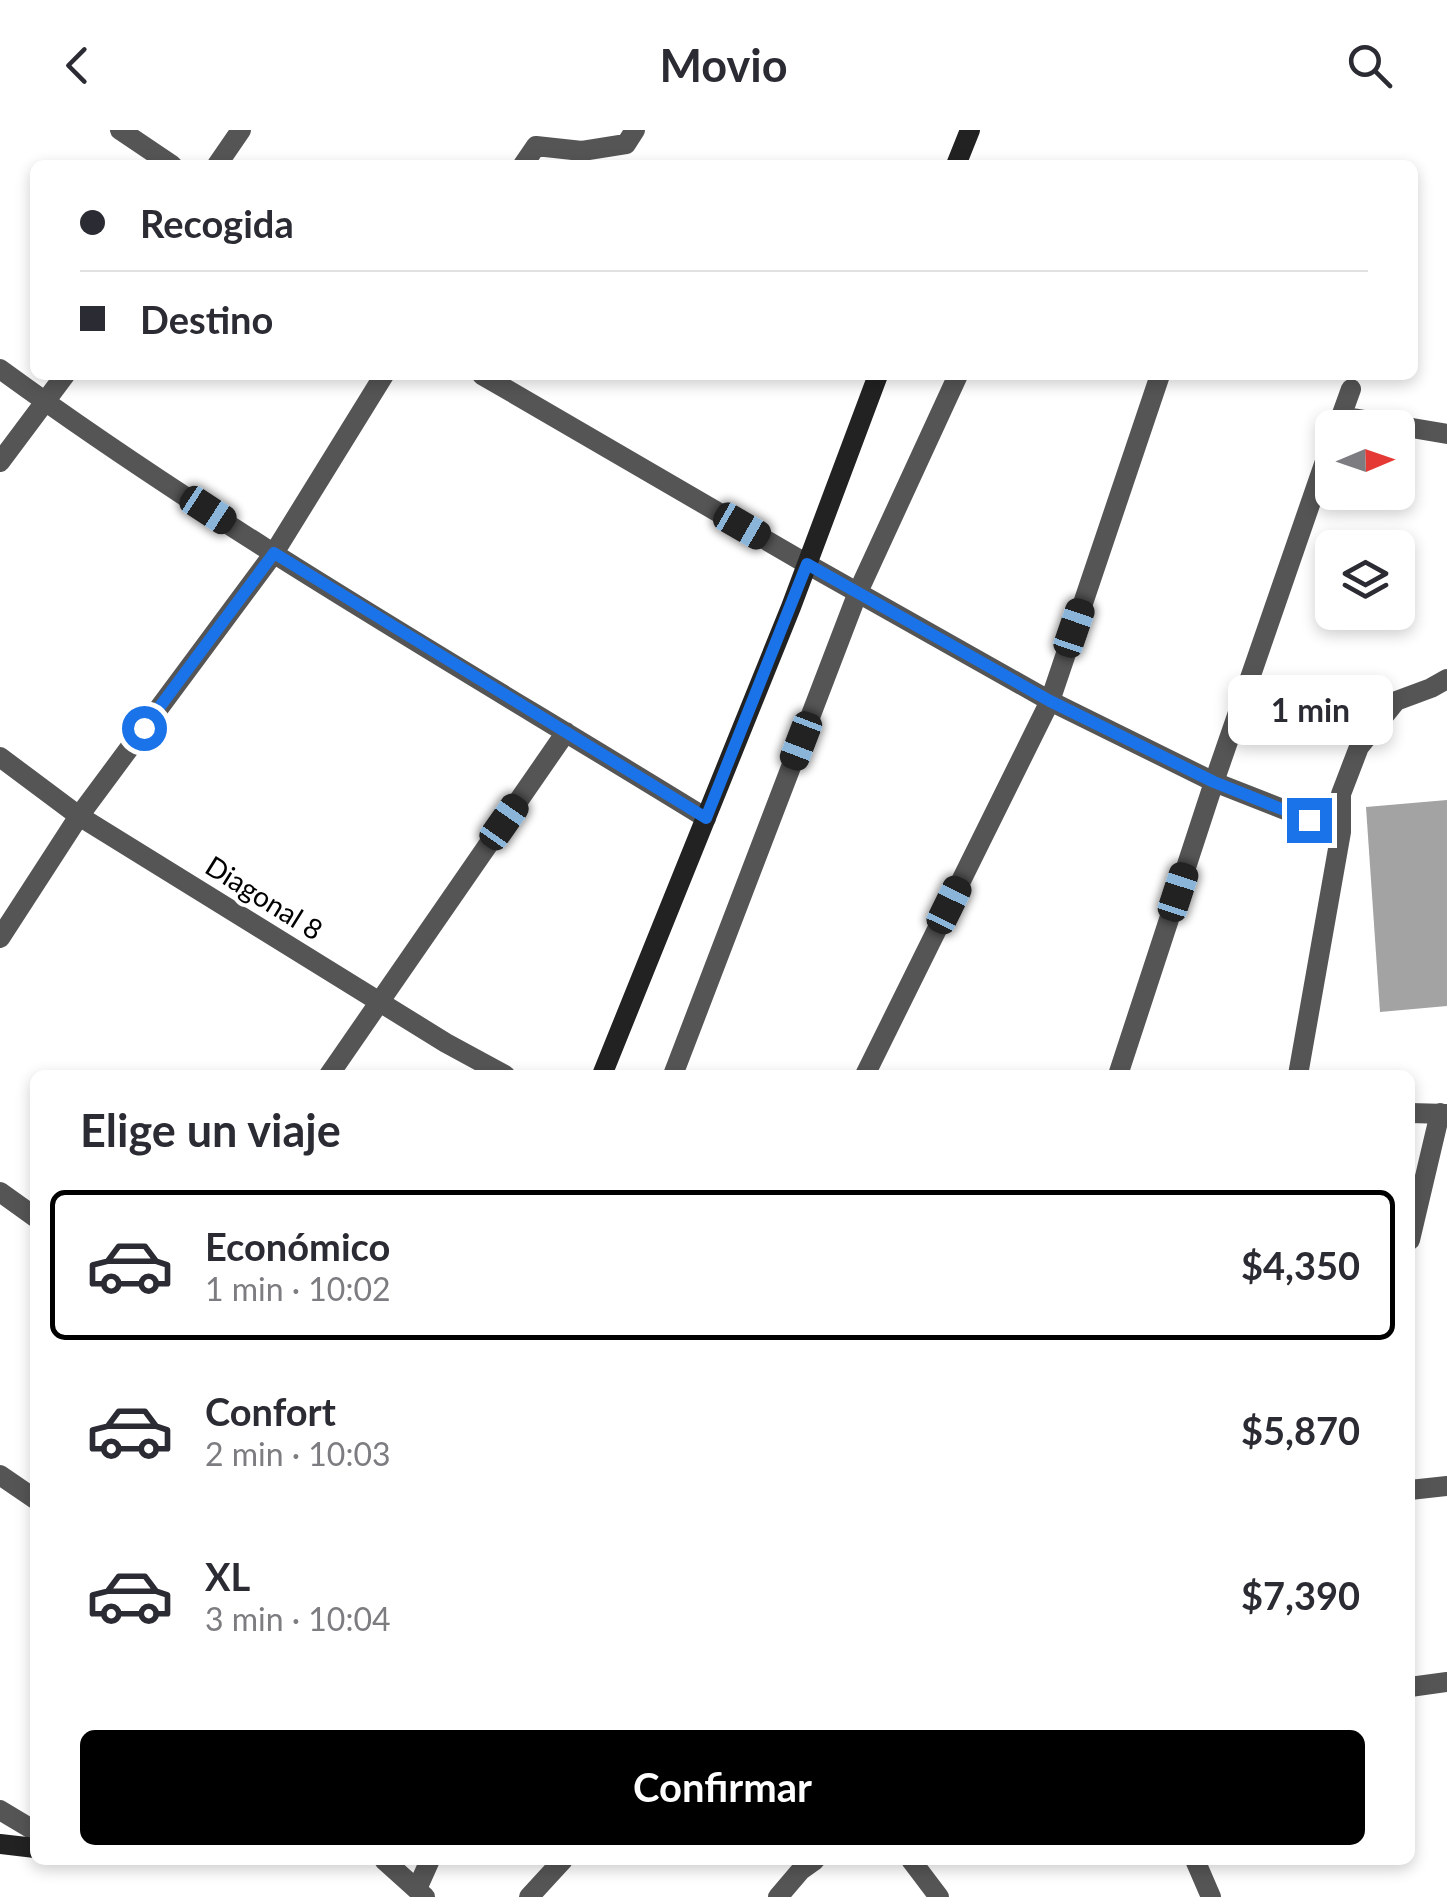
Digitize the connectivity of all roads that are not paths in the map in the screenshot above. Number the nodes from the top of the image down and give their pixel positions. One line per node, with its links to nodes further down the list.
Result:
1 (120, 130): 5 (street)
2 (241, 130): 6 (street)
3 (635, 130): 7 (street)
4 (970, 130): 8 (main road)
5 (165, 160)
6 (221, 160)
7 (526, 160)
8 (958, 160)
9 (0, 368): 17 (street)
10 (61, 380): 17 (street)
11 (381, 380): 23 (street)
12 (491, 380): 24 (street)
13 (876, 380): 24 (main road)
14 (956, 380): 25 (street)
15 (1158, 380): 27 (street)
16 (1351, 389): 18 (street)
17 (45, 402): 21 (street); 23 (street)
18 (1343, 410)
19 (1415, 430): 20 (street)
20 (1447, 434)
21 (0, 462)
22 (1315, 490): 30 (street)
23 (274, 553): 28 (street); 31 (street)
24 (807, 564): 25 (street); 32 (main road)
25 (858, 592): 27 (street); 39 (street)
26 (1447, 679): 33 (street)
27 (1050, 701): 30 (street); 40 (street)
28 (566, 732): 32 (street); 35 (street)
29 (0, 758): 31 (street, Diagonal 8)
30 (1214, 782): 33 (street); 41 (street)
31 (78, 816): 34 (street); 35 (street, Diagonal 8)
32 (706, 818): 38 (main road)
33 (1341, 832): 42 (street)
34 (0, 938)
35 (379, 1002): 36 (street); 37 (street, Diagonal 8)
36 (332, 1070)
37 (495, 1070)
38 (604, 1070)
39 (675, 1070)
40 (867, 1070)
41 (1120, 1070)
42 (1299, 1070)
43 (1415, 1113): 44 (street)
44 (1443, 1114): 47 (street)
45 (0, 1192): 46 (street)
46 (30, 1213)
47 (1415, 1221)
48 (0, 1475): 51 (street)
49 (1447, 1486): 50 (street)
50 (1415, 1489)
51 (30, 1496)
52 (1447, 1682): 53 (street)
53 (1415, 1685)
54 (0, 1810): 55 (street)
55 (28, 1826)
56 (0, 1844): 57 (main road)
57 (30, 1847)
58 (390, 1865): 64 (street)
59 (429, 1865): 64 (street)
60 (558, 1865): 65 (street)
61 (808, 1865): 66 (street)
62 (914, 1865): 67 (street)
63 (1197, 1865): 68 (street)
64 (421, 1893)
65 (529, 1897)
66 (778, 1897)
67 (939, 1897)
68 (1212, 1897)

